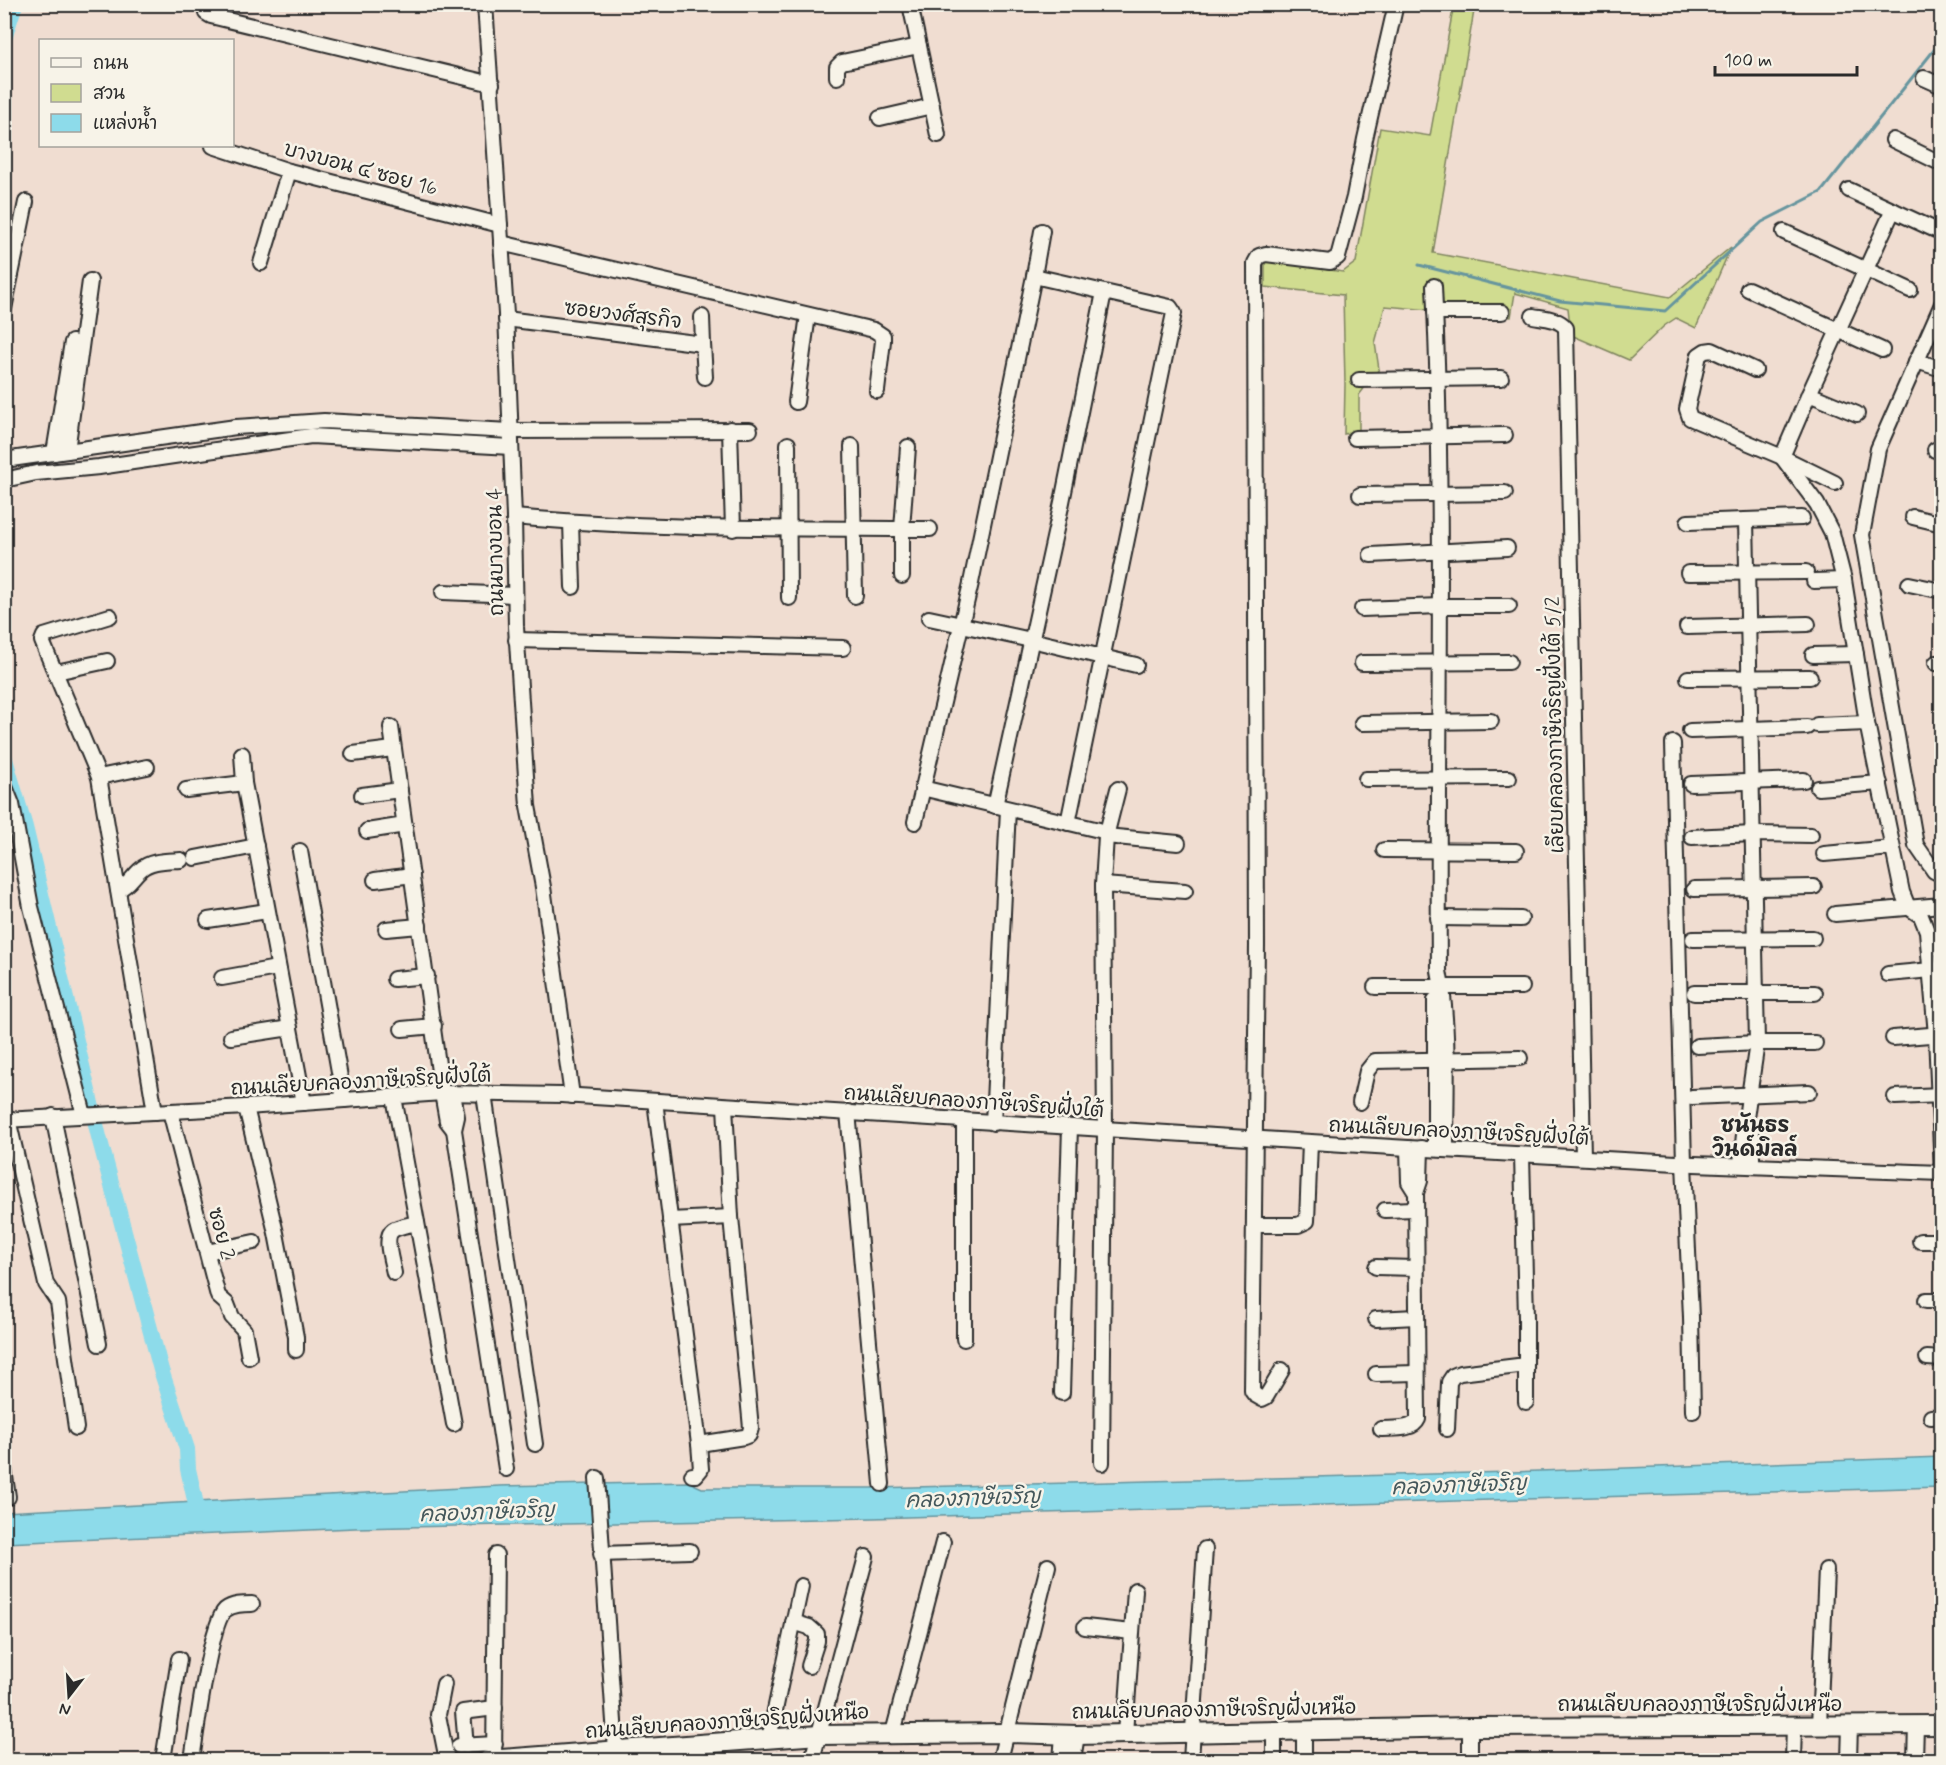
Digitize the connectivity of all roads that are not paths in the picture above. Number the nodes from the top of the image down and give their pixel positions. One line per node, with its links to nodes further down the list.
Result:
1 (206, 4): 8 (street)
2 (485, 4): 8 (street, ถนนบางบอน 4)
3 (910, 4): 5 (street)
4 (1396, 4): 238 (street)
5 (919, 46): 6 (street); 10 (street)
6 (837, 77)
7 (1924, 78): 9 (street)
8 (492, 84): 20 (street, ถนนบางบอน 4)
9 (1941, 86)
10 (932, 106): 11 (street); 12 (street)
11 (880, 118)
12 (938, 135)
13 (1893, 140): 15 (street)
14 (216, 147): 16 (street, บางบอน ๔ ซอย 16)
15 (1941, 164)
16 (289, 171): 20 (street, บางบอน ๔ ซอย 16); 25 (street)
17 (1849, 190): 19 (street)
18 (26, 202): 34 (street)
19 (1893, 210): 23 (street); 26 (street)
20 (500, 225): 24 (street, ถนนบางบอน 4)
21 (1042, 231): 27 (street)
22 (1784, 232): 26 (street)
23 (1941, 233)
24 (501, 243): 37 (street); 40 (street, ถนนบางบอน 4)
25 (261, 263)
26 (1867, 271): 31 (street); 42 (street)
27 (1034, 276): 32 (street); 107 (street)
28 (90, 281): 66 (street)
29 (1434, 286): 35 (street)
30 (1748, 290): 42 (street)
31 (1910, 290)
32 (1104, 292): 110 (street); 114 (street)
33 (1941, 304): 45 (street)
34 (4, 309)
35 (1435, 312): 36 (street); 51 (street)
36 (1502, 312)
37 (808, 315): 52 (street); 54 (street)
38 (1533, 316): 242 (street, เลียบคลองภาษีเจริญฝั่งใต้ 5/2)
39 (702, 317): 43 (street)
40 (506, 319): 43 (street, ซอยวงศ์สุรกิจ); 58 (street, ถนนบางบอน 4)
41 (76, 320): 66 (street)
42 (1839, 330): 44 (street); 53 (street)
43 (703, 345): 48 (street, ซอยวงศ์สุรกิจ)
44 (1882, 350)
45 (1917, 361): 46 (street); 170 (street)
46 (1941, 369)
47 (1755, 370): 67 (street)
48 (705, 377)
49 (1501, 378): 51 (street)
50 (1359, 380): 51 (street)
51 (1438, 380): 60 (street)
52 (877, 391)
53 (1809, 394): 55 (street); 67 (street)
54 (796, 402)
55 (1857, 414)
56 (730, 429): 57 (street); 58 (street); 81 (street)
57 (750, 430)
58 (510, 431): 64 (street, ถนนบางบอน 4); 66 (street)
59 (1505, 435): 60 (street)
60 (1439, 437): 61 (street); 71 (street)
61 (1354, 438)
62 (788, 444): 82 (street)
63 (852, 446): 83 (street)
64 (511, 447): 69 (street); 74 (street, ถนนบางบอน 4)
65 (908, 447): 84 (street)
66 (60, 452): 68 (street)
67 (1782, 457): 70 (street); 92 (street)
68 (4, 460)
69 (4, 480)
70 (1835, 483)
71 (1439, 493): 72 (street); 73 (street); 87 (street)
72 (1505, 493)
73 (1360, 495)
74 (514, 517): 78 (street); 97 (street, ถนนบางบอน 4)
75 (1913, 517): 80 (street)
76 (1802, 518): 77 (street)
77 (1746, 520): 79 (street); 90 (street)
78 (571, 522): 81 (street); 94 (street)
79 (1688, 522)
80 (1941, 524)
81 (733, 529): 82 (street)
82 (789, 529): 83 (street); 99 (street)
83 (854, 529): 84 (street); 98 (street)
84 (902, 529): 85 (street); 91 (street)
85 (930, 529)
86 (1507, 548): 87 (street)
87 (1439, 551): 88 (street); 100 (street)
88 (1371, 555)
89 (1688, 573): 90 (street)
90 (1747, 573): 92 (street); 105 (street)
91 (902, 576)
92 (1844, 580): 112 (street)
93 (1909, 584): 95 (street)
94 (573, 587)
95 (1941, 591)
96 (443, 592): 97 (street)
97 (515, 595): 109 (street, ถนนบางบอน 4)
98 (855, 596)
99 (789, 598)
100 (1440, 606): 101 (street); 102 (street); 118 (street)
101 (1509, 606)
102 (1362, 609)
103 (110, 616): 120 (street)
104 (929, 618): 107 (street)
105 (1748, 624): 106 (street); 108 (street); 121 (street)
106 (1808, 624)
107 (961, 626): 110 (street); 146 (street)
108 (1687, 627)
109 (516, 640): 111 (street); 217 (street, ถนนบางบอน 4)
110 (1031, 640): 114 (street); 152 (street)
111 (843, 648)
112 (1856, 654): 113 (street); 127 (street)
113 (1813, 655)
114 (1103, 658): 119 (street); 154 (street)
115 (106, 661): 120 (street)
116 (1509, 662): 118 (street)
117 (1362, 663): 118 (street)
118 (1441, 664): 125 (street)
119 (1136, 665)
120 (56, 672): 136 (street)
121 (1749, 677): 122 (street); 123 (street); 129 (street)
122 (1810, 677)
123 (1688, 678)
124 (1491, 721): 125 (street)
125 (1439, 722): 126 (street); 139 (street)
126 (1362, 723)
127 (1867, 723): 129 (street); 143 (street)
128 (390, 727): 132 (street)
129 (1750, 730): 130 (street); 141 (street)
130 (1690, 731)
131 (1673, 743): 243 (street)
132 (393, 749): 134 (street); 150 (street)
133 (242, 754): 142 (street)
134 (353, 754)
135 (147, 767): 136 (street)
136 (99, 777): 176 (street)
137 (1509, 778): 139 (street)
138 (1366, 779): 139 (street)
139 (1439, 779): 165 (street)
140 (1804, 780): 141 (street)
141 (1752, 782): 145 (street); 158 (street)
142 (244, 783): 149 (street); 162 (street)
143 (1880, 783): 147 (street); 163 (street)
144 (4, 784): 231 (street)
145 (1691, 784)
146 (922, 788): 152 (street); 153 (street)
147 (1818, 788)
148 (1118, 789): 157 (street)
149 (186, 790)
150 (400, 790): 151 (street); 155 (street)
151 (362, 795)
152 (1001, 807): 154 (street); 235 (street)
153 (915, 822)
154 (1068, 822): 157 (street)
155 (405, 825): 156 (street); 169 (street)
156 (367, 831)
157 (1103, 832): 161 (street); 172 (street)
158 (1753, 834): 159 (street); 160 (street); 175 (street)
159 (1811, 835)
160 (1692, 837)
161 (1178, 843)
162 (256, 846): 176 (street); 180 (street)
163 (1892, 848): 168 (street); 179 (street)
164 (1383, 850): 165 (street)
165 (1438, 850): 167 (street); 182 (street)
166 (300, 851): 222 (street)
167 (1516, 851)
168 (1824, 854)
169 (412, 875): 171 (street); 185 (street)
170 (1941, 875)
171 (375, 880)
172 (1103, 885): 177 (street); 237 (street)
173 (1814, 887): 175 (street)
174 (1694, 889): 175 (street)
175 (1754, 889): 187 (street)
176 (118, 890): 229 (street)
177 (1185, 891)
178 (1941, 905): 179 (street)
179 (1908, 907): 181 (street); 191 (street)
180 (267, 911): 184 (street); 190 (street)
181 (1835, 914)
182 (1438, 918): 183 (street); 198 (street)
183 (1521, 919)
184 (208, 920)
185 (419, 926): 186 (street); 193 (street)
186 (386, 929)
187 (1755, 938): 188 (street); 189 (street); 199 (street)
188 (1813, 938)
189 (1693, 939)
190 (277, 968): 194 (street); 203 (street)
191 (1936, 970): 192 (street); 205 (street)
192 (1888, 974)
193 (427, 975): 195 (street); 202 (street)
194 (222, 978)
195 (394, 979)
196 (1375, 987): 198 (street)
197 (1522, 987): 198 (street)
198 (1439, 988): 212 (street)
199 (1756, 992): 200 (street); 201 (street); 208 (street)
200 (1694, 993)
201 (1815, 993)
202 (434, 1026): 204 (street); 214 (street)
203 (290, 1028): 206 (street); 225 (street)
204 (402, 1029)
205 (1938, 1035): 207 (street); 216 (street)
206 (231, 1037)
207 (1893, 1038)
208 (1757, 1043): 209 (street); 210 (street); 221 (street)
209 (1815, 1043)
210 (1696, 1046)
211 (1520, 1058): 212 (street)
212 (1440, 1060): 224 (street); 240 (street)
213 (1809, 1092): 221 (street)
214 (448, 1093): 215 (street, ถนนเลียบคลองภาษีเจริญฝั่งใต้); 220 (street, ถนนเลียบคลองภาษีเจริญฝั่งใต้); 282 (street)
215 (484, 1094): 217 (street, ถนนเลียบคลองภาษีเจริญฝั่งใต้); 278 (street)
216 (1939, 1095): 219 (street); 245 (street)
217 (572, 1096): 223 (street, ถนนเลียบคลองภาษีเจริญฝั่งใต้)
218 (1692, 1097): 221 (street)
219 (1895, 1097)
220 (394, 1098): 222 (street, ถนนเลียบคลองภาษีเจริญฝั่งใต้); 250 (street)
221 (1749, 1099): 244 (street)
222 (344, 1101): 225 (street, ถนนเลียบคลองภาษีเจริญฝั่งใต้)
223 (655, 1101): 226 (street, ถนนเลียบคลองภาษีเจริญฝั่งใต้); 249 (street)
224 (1360, 1102)
225 (304, 1103): 227 (street, ถนนเลียบคลองภาษีเจริญฝั่งใต้)
226 (725, 1106): 230 (street, ถนนเลียบคลองภาษีเจริญฝั่งใต้); 248 (street)
227 (246, 1107): 228 (street, ถนนเลียบคลองภาษีเจริญฝั่งใต้); 265 (street)
228 (170, 1111): 229 (street, ถนนเลียบคลองภาษีเจริญฝั่งใต้); 255 (street, ซอย 2)
229 (155, 1112): 231 (street, ถนนเลียบคลองภาษีเจริญฝั่งใต้)
230 (848, 1112): 234 (street, ถนนเลียบคลองภาษีเจริญฝั่งใต้); 285 (street)
231 (90, 1115): 232 (street, ถนนเลียบคลองภาษีเจริญฝั่งใต้)
232 (53, 1116): 233 (street, ถนนเลียบคลองภาษีเจริญฝั่งใต้); 264 (street)
233 (6, 1120): 275 (street)
234 (964, 1120): 235 (street, ถนนเลียบคลองภาษีเจริญฝั่งใต้); 263 (street)
235 (993, 1123): 236 (street, ถนนเลียบคลองภาษีเจริญฝั่งใต้)
236 (1070, 1127): 237 (street, ถนนเลียบคลองภาษีเจริญฝั่งใต้); 271 (street)
237 (1105, 1129): 238 (street, ถนนเลียบคลองภาษีเจริญฝั่งใต้); 280 (street)
238 (1256, 1140): 239 (street, ถนนเลียบคลองภาษีเจริญฝั่งใต้); 251 (street)
239 (1310, 1142): 240 (street, ถนนเลียบคลองภาษีเจริญฝั่งใต้); 251 (street)
240 (1427, 1149): 241 (street, ถนนเลียบคลองภาษีเจริญฝั่งใต้); 246 (street)
241 (1522, 1155): 242 (street, ถนนเลียบคลองภาษีเจริญฝั่งใต้); 267 (street)
242 (1583, 1157): 243 (street, ถนนเลียบคลองภาษีเจริญฝั่งใต้)
243 (1684, 1163): 244 (street, ถนนเลียบคลองภาษีเจริญฝั่งใต้); 273 (street)
244 (1746, 1165): 245 (street, ถนนเลียบคลองภาษีเจริญฝั่งใต้)
245 (1941, 1172)
246 (1415, 1209): 247 (street); 257 (street)
247 (1385, 1210)
248 (731, 1217): 249 (street); 279 (street)
249 (670, 1220): 279 (street)
250 (417, 1223): 258 (street); 274 (street)
251 (1256, 1224): 268 (street)
252 (1920, 1241): 253 (street)
253 (1941, 1241)
254 (254, 1242): 255 (street)
255 (207, 1252): 266 (street, ซอย 2)
256 (1376, 1267): 257 (street)
257 (1416, 1268): 261 (street)
258 (394, 1273)
259 (1926, 1300): 260 (street)
260 (1941, 1300)
261 (1416, 1317): 262 (street); 269 (street)
262 (1376, 1319)
263 (964, 1339)
264 (99, 1344)
265 (296, 1350)
266 (249, 1357)
267 (1526, 1365): 272 (street); 277 (street)
268 (1282, 1370)
269 (1418, 1373): 270 (street); 276 (street)
270 (1376, 1374)
271 (1062, 1393)
272 (1526, 1402)
273 (1693, 1411)
274 (454, 1424)
275 (76, 1428)
276 (1380, 1429)
277 (1447, 1429)
278 (535, 1444)
279 (699, 1444): 283 (street)
280 (1102, 1463)
281 (4, 1469): 286 (street)
282 (506, 1470)
283 (692, 1475)
284 (597, 1481): 290 (street)
285 (882, 1484)
286 (8, 1497)
287 (943, 1542): 316 (street)
288 (1205, 1548): 315 (street)
289 (690, 1551): 290 (street)
290 (601, 1554): 323 (street)
291 (496, 1555): 304 (street)
292 (866, 1557): 319 (street)
293 (1048, 1566): 317 (street)
294 (1826, 1570): 308 (street)
295 (801, 1586): 298 (street)
296 (1135, 1590): 300 (street)
297 (252, 1604): 327 (street)
298 (793, 1622): 302 (street); 321 (street)
299 (1085, 1627): 300 (street)
300 (1132, 1632): 318 (street)
301 (179, 1659): 326 (street)
302 (809, 1666)
303 (444, 1684): 306 (street)
304 (495, 1708): 305 (street); 325 (street)
305 (463, 1712): 306 (street); 322 (street)
306 (438, 1715): 324 (street)
307 (1794, 1725): 308 (main road, ถนนเลียบคลองภาษีเจริญฝั่งเหนือ); 312 (main road, ถนนเลียบคลองภาษีเจริญฝั่งเหนือ); 336 (street)
308 (1819, 1725): 309 (main road, ถนนเลียบคลองภาษีเจริญฝั่งเหนือ)
309 (1850, 1725): 310 (main road, ถนนเลียบคลองภาษีเจริญฝั่งเหนือ); 337 (street)
310 (1916, 1725): 311 (main road, ถนนเลียบคลองภาษีเจริญฝั่งเหนือ); 338 (street)
311 (1941, 1725)
312 (1470, 1728): 314 (main road, ถนนเลียบคลองภาษีเจริญฝั่งเหนือ); 335 (street)
313 (1274, 1731): 314 (main road, ถนนเลียบคลองภาษีเจริญฝั่งเหนือ); 315 (main road, ถนนเลียบคลองภาษีเจริญฝั่งเหนือ); 333 (street)
314 (1304, 1731): 334 (street)
315 (1193, 1732): 318 (main road, ถนนเลียบคลองภาษีเจริญฝั่งเหนือ); 332 (street)
316 (893, 1733): 317 (main road, ถนนเลียบคลองภาษีเจริญฝั่งเหนือ); 319 (main road, ถนนเลียบคลองภาษีเจริญฝั่งเหนือ)
317 (1005, 1733): 320 (main road, ถนนเลียบคลองภาษีเจริญฝั่งเหนือ); 329 (street)
318 (1125, 1734): 320 (main road, ถนนเลียบคลองภาษีเจริญฝั่งเหนือ)
319 (819, 1735): 321 (main road, ถนนเลียบคลองภาษีเจริญฝั่งเหนือ); 328 (street)
320 (1070, 1735): 330 (street); 331 (street)
321 (770, 1739): 323 (main road, ถนนเลียบคลองภาษีเจริญฝั่งเหนือ)
322 (466, 1746): 324 (street); 325 (street)
323 (616, 1750): 325 (main road, ถนนเลียบคลองภาษีเจริญฝั่งเหนือ)
324 (446, 1754)
325 (492, 1755)
326 (163, 1761)
327 (192, 1761)
328 (812, 1761)
329 (1000, 1761)
330 (1061, 1761)
331 (1073, 1761)
332 (1191, 1761)
333 (1274, 1761)
334 (1305, 1761)
335 (1470, 1761)
336 (1793, 1761)
337 (1849, 1761)
338 (1915, 1761)

